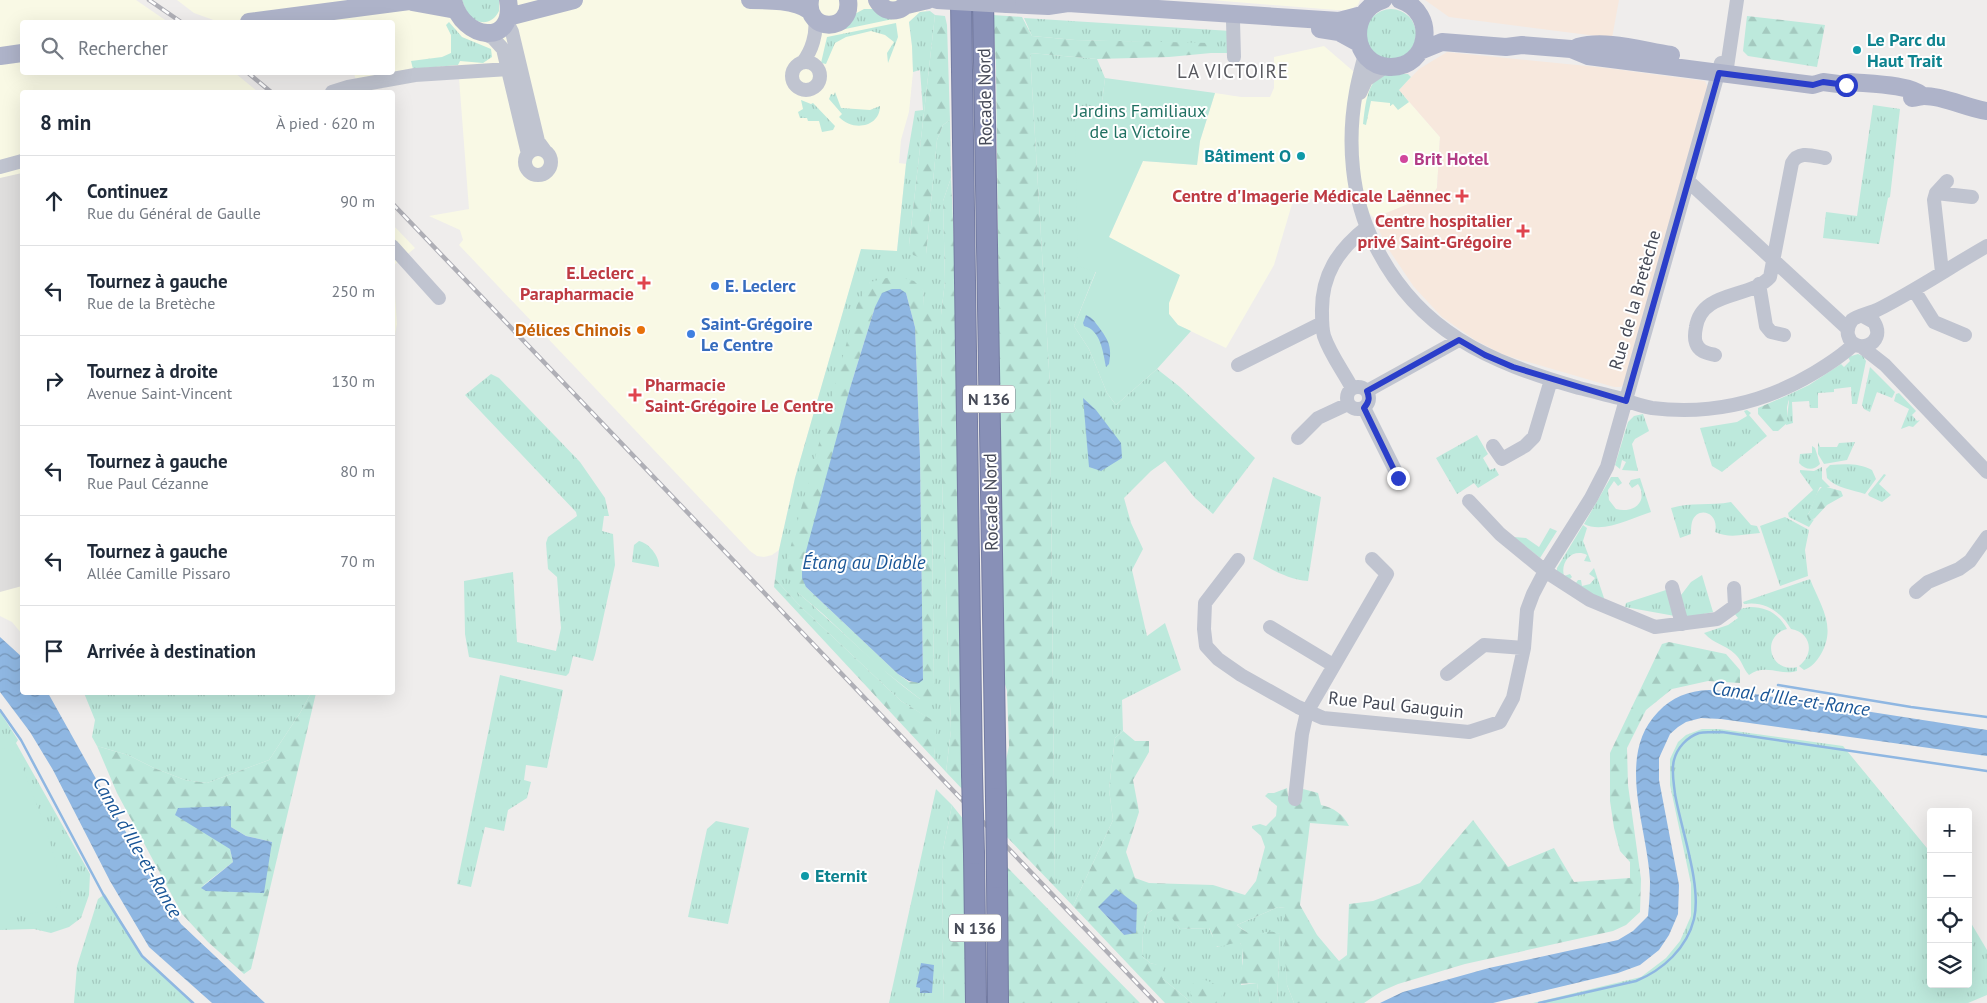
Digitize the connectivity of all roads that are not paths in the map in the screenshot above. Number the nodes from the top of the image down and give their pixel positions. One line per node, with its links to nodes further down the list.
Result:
1 (574, 0): 16 (main road)
2 (750, 0): 17 (main road)
3 (928, 0): 10 (main road)
4 (937, 0): 15 (main road, bridge)
5 (961, 0): 90 (highway, Rocade Nord / N 136, bridge)
6 (984, 0): 91 (highway, Rocade Nord / N 136, bridge)
7 (1400, 0): 19 (main road)
8 (1737, 0): 30 (street, Rue de la Bretèche)
9 (414, 1): 12 (main road); 18 (main road)
10 (908, 2): 11 (main road)
11 (878, 3): 14 (main road)
12 (454, 5): 21 (main road)
13 (1371, 5): 15 (main road); 23 (main road)
14 (848, 6): 17 (main road)
15 (1048, 6): 20 (main road)
16 (508, 13): 21 (main road); 37 (street)
17 (816, 14): 28 (street)
18 (265, 20)
19 (1424, 24): 22 (main road); 24 (main road)
20 (1234, 25): 23 (main road); 27 (street)
21 (482, 33): 31 (street)
22 (1522, 45): 24 (main road); 30 (main road)
23 (1361, 48): 29 (main road); 36 (street)
24 (1420, 51): 29 (main road)
25 (20, 53): 26 (main road)
26 (0, 56)
27 (1234, 57)
28 (809, 63)
29 (1385, 67): 36 (street)
30 (1724, 68): 33 (main road); 42 (street, Rue de la Bretèche)
31 (509, 69): 32 (street); 38 (street)
32 (338, 90)
33 (1963, 105): 34 (main road); 35 (main road)
34 (1987, 107)
35 (1987, 111)
36 (1353, 112): 46 (street)
37 (546, 152): 38 (street); 38 (street)
38 (528, 154)
39 (1825, 158): 49 (street)
40 (20, 162): 41 (street)
41 (0, 167)
42 (1688, 181): 49 (street); 68 (street, Rue de la Bretèche)
43 (1947, 182): 44 (street)
44 (1936, 193): 45 (street); 50 (street)
45 (1972, 198)
46 (1367, 227): 56 (street); 60 (street)
47 (1987, 246): 50 (street)
48 (395, 249): 53 (street)
49 (1775, 260): 51 (street); 55 (street)
50 (1942, 272): 52 (street)
51 (1759, 284): 58 (street); 62 (street)
52 (1914, 290): 54 (street); 59 (street)
53 (439, 298)
54 (1894, 301): 55 (street); 57 (street)
55 (1856, 321): 57 (street); 61 (street)
56 (1322, 323): 63 (street); 66 (street)
57 (1876, 333): 61 (street); 64 (street)
58 (1784, 335)
59 (1965, 335)
60 (1459, 340): 65 (street); 67 (street)
61 (1858, 345): 64 (street); 68 (street)
62 (1714, 355)
63 (1238, 365)
64 (1885, 365): 73 (street)
65 (1551, 380): 68 (street); 72 (street)
66 (1352, 388): 67 (street); 69 (street)
67 (1367, 391): 70 (street)
68 (1626, 401): 79 (street, Rue de la Bretèche)
69 (1348, 404): 70 (street); 71 (street)
70 (1364, 408): 74 (street)
71 (1298, 438)
72 (1493, 446)
73 (1987, 472)
74 (1398, 478)
75 (1469, 501): 79 (street)
76 (1987, 537): 82 (street)
77 (1372, 559): 86 (street)
78 (1238, 560): 88 (street, Rue Paul Gauguin)
79 (1545, 571): 83 (street); 85 (street, Rue de la Bretèche)
80 (1672, 588): 83 (street)
81 (1734, 588): 83 (street)
82 (1916, 592)
83 (1682, 624)
84 (1270, 627): 86 (street)
85 (1524, 648): 87 (street); 88 (street, Rue Paul Gauguin)
86 (1333, 665): 88 (street)
87 (1447, 674)
88 (1307, 712): 89 (street)
89 (1295, 800)
90 (976, 1003)
91 (998, 1003)

